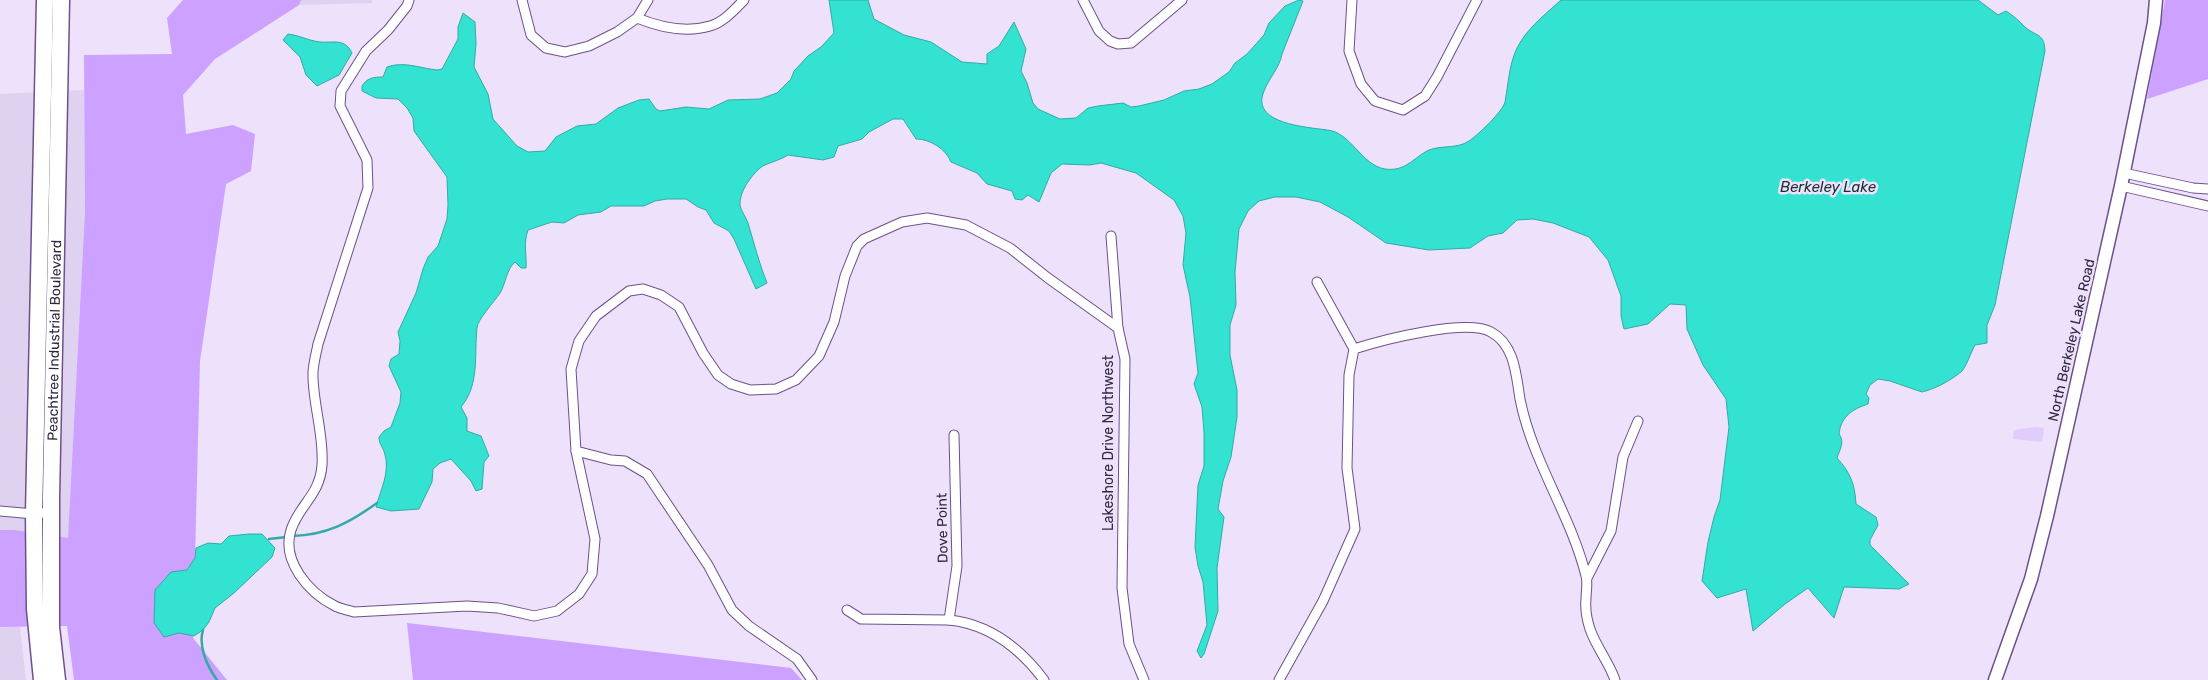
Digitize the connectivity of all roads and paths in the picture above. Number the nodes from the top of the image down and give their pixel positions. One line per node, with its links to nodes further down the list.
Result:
1 (45, 0): 27 (highway, Peachtree Industrial Boulevard)
2 (60, 0): 26 (highway, Peachtree Industrial Boulevard)
3 (410, 0): 24 (street)
4 (522, 0): 12 (street)
5 (648, 0): 12 (street)
6 (744, 0): 12 (street)
7 (1083, 0): 8 (street)
8 (1182, 0)
9 (1352, 0): 10 (street)
10 (1477, 0)
11 (2156, 0): 13 (street, North Berkeley Lake Road)
12 (637, 18)
13 (2123, 179): 14 (street); 16 (street); 38 (street, North Berkeley Lake Road)
14 (2194, 188): 15 (street); 16 (street)
15 (2208, 189)
16 (2192, 202): 17 (street)
17 (2208, 206)
18 (1111, 236): 20 (street, Lakeshore Drive Northwest)
19 (1317, 282): 21 (street)
20 (1118, 328): 24 (street); 35 (street, Lakeshore Drive Northwest)
21 (1354, 349): 28 (street); 36 (street)
22 (1638, 421): 28 (street)
23 (954, 435): 30 (street, Dove Point)
24 (576, 451): 33 (street)
25 (0, 511): 27 (street)
26 (51, 512): 27 (street); 32 (highway, Peachtree Industrial Boulevard)
27 (34, 514): 31 (highway, Peachtree Industrial Boulevard)
28 (1587, 578): 37 (street)
29 (847, 610): 30 (street)
30 (949, 620): 34 (street)
31 (42, 680)
32 (58, 680)
33 (812, 680)
34 (1044, 680)
35 (1144, 680)
36 (1279, 680)
37 (1615, 680)
38 (1994, 680)

